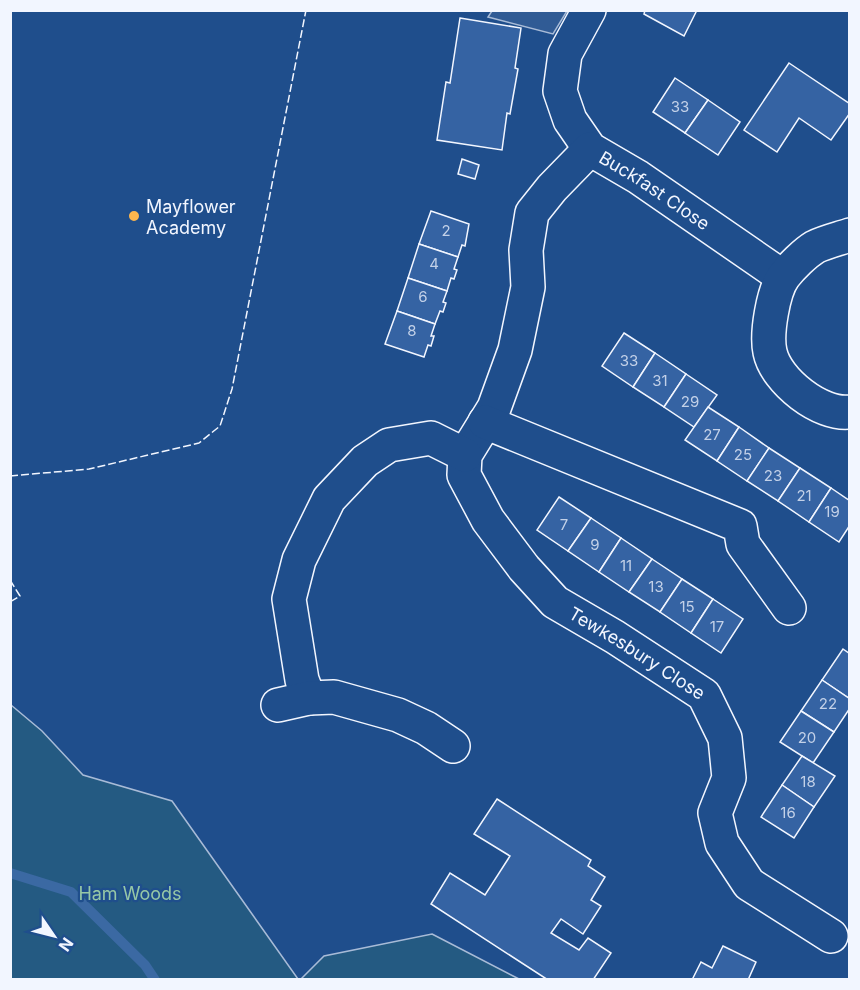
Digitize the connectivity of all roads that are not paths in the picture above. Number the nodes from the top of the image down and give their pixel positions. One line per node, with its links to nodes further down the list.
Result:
1 (588, 10): 2 (street, Buckfast Close)
2 (590, 149): 4 (street, Buckfast Close); 6 (street)
3 (849, 235): 4 (street)
4 (783, 277): 5 (street)
5 (849, 412)
6 (485, 422): 7 (street); 8 (street)
7 (465, 454): 9 (street); 12 (street, Tewkesbury Close)
8 (789, 608)
9 (309, 698): 10 (street); 11 (street)
10 (278, 705)
11 (453, 746)
12 (831, 936)

